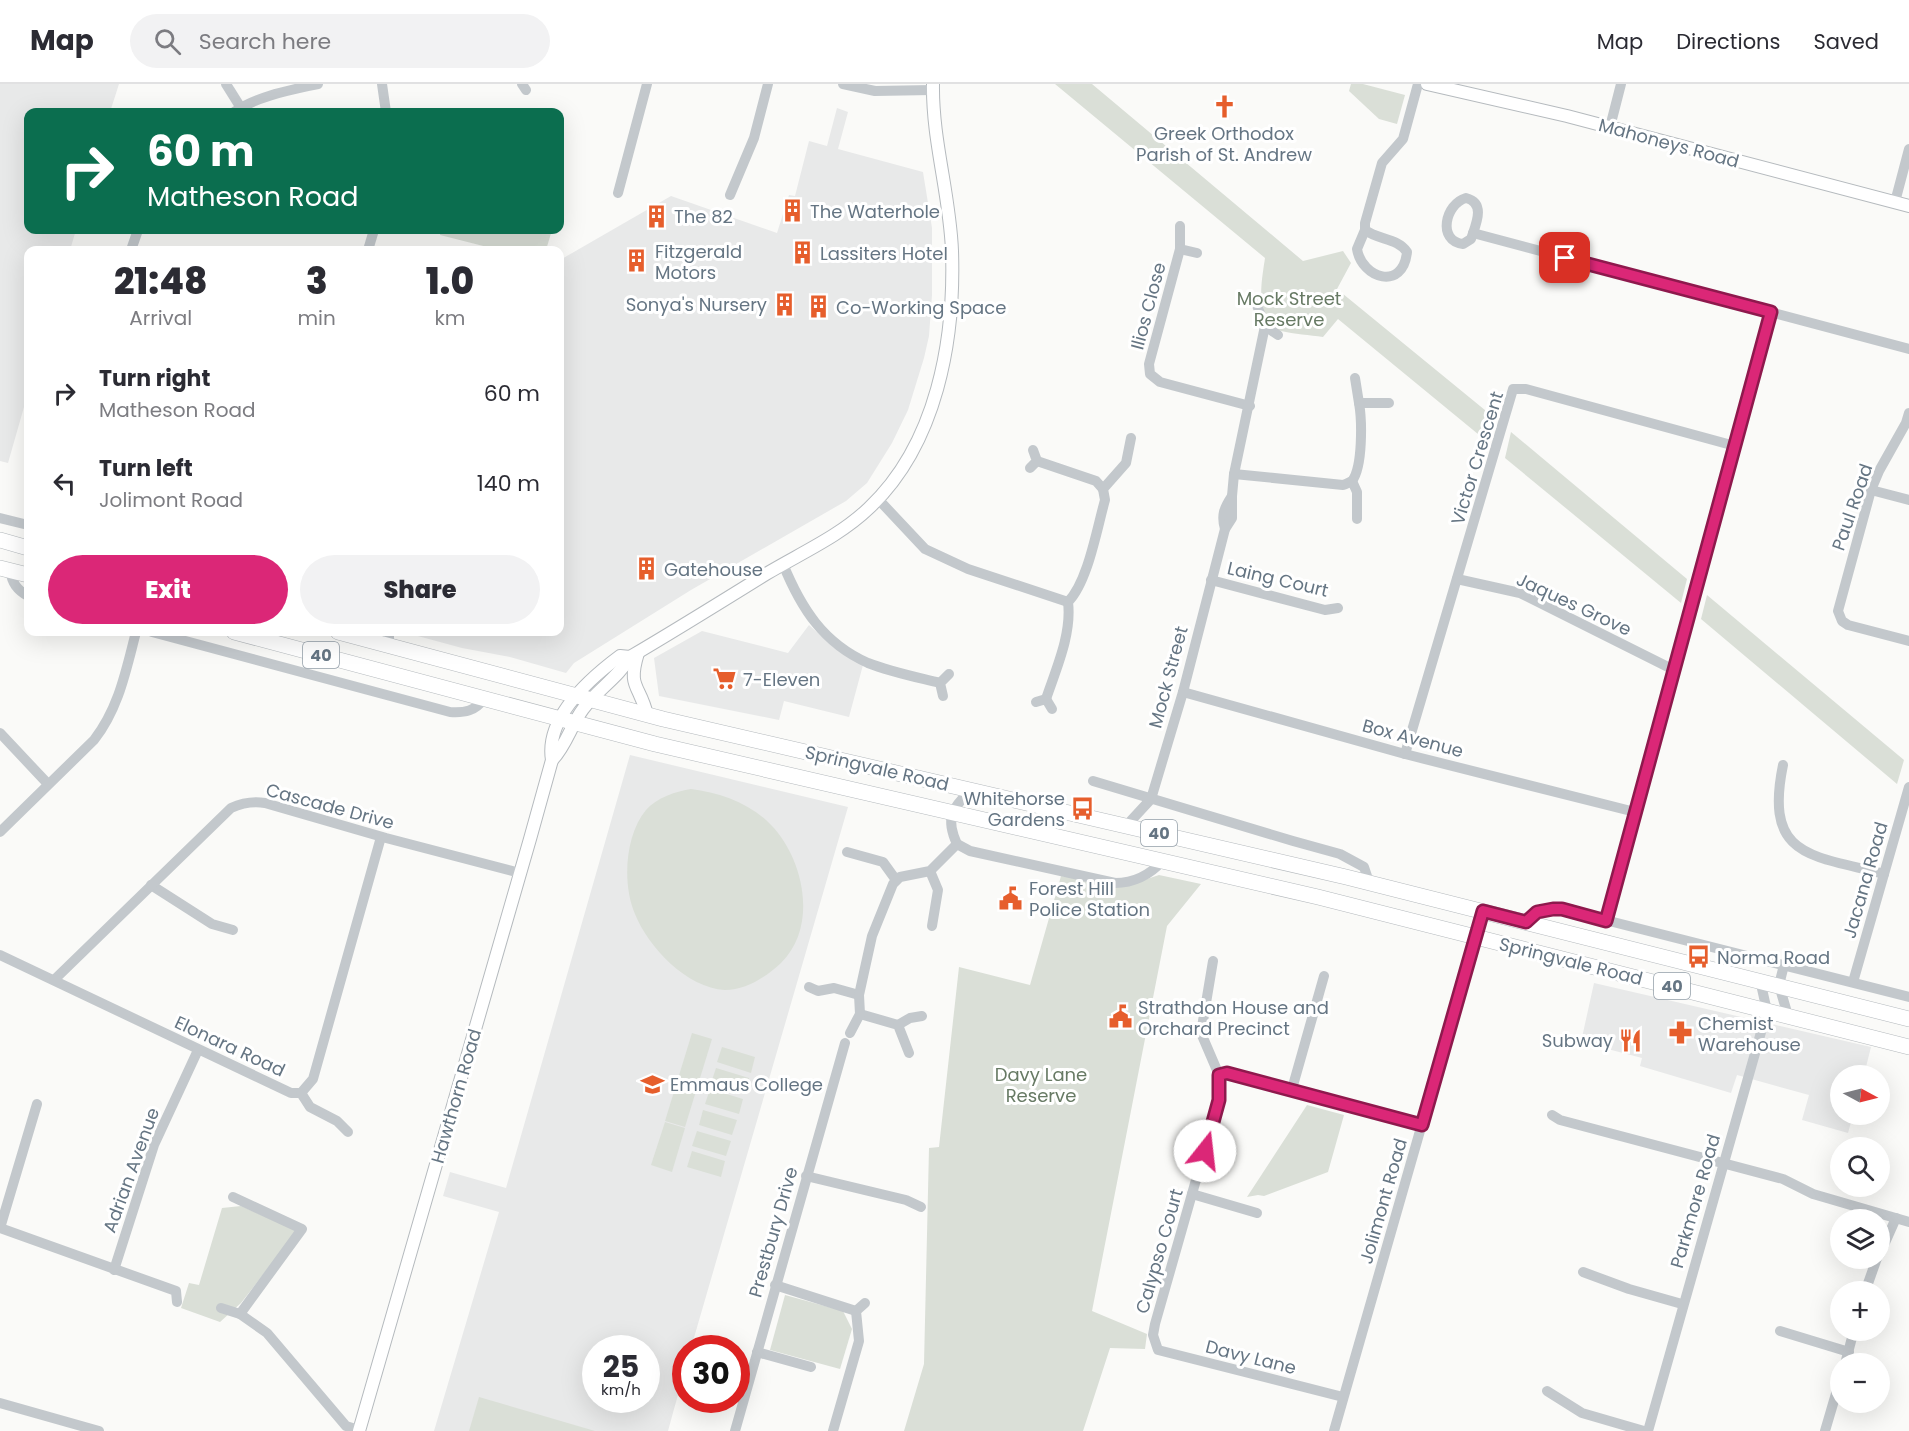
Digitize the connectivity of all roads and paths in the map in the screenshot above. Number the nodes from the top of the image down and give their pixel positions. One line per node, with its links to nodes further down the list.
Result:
1 (226, 84): 11 (street)
2 (318, 84): 12 (street)
3 (382, 84): 13 (street)
4 (647, 84): 16 (street)
5 (768, 84): 17 (street)
6 (843, 84): 10 (street)
7 (1418, 84): 21 (street)
8 (1427, 84): 14 (main road, Mahoneys Road)
9 (1621, 84): 14 (street)
10 (933, 87): 42 (main road, Hawthorn Road)
11 (236, 108)
12 (242, 108)
13 (385, 108)
14 (1610, 127): 18 (main road, Mahoneys Road)
15 (1909, 149): 18 (street)
16 (618, 193)
17 (730, 195)
18 (1895, 202): 19 (main road, Mahoneys Road)
19 (1909, 206)
20 (1180, 226): 23 (street, Ilios Close)
21 (1365, 230): 21 (street)
22 (1473, 233): 26 (street)
23 (1180, 249): 24 (street, Ilios Close); 33 (street, Ilios Close)
24 (1197, 253)
25 (1256, 303): 27 (street)
26 (1771, 312): 29 (street); 36 (street)
27 (1265, 326): 28 (street); 33 (street, Mock Street)
28 (1278, 335)
29 (1909, 349)
30 (1355, 378): 32 (street)
31 (1389, 403): 32 (street)
32 (1359, 404): 39 (street)
33 (1250, 406): 38 (street, Mock Street)
34 (1909, 413): 41 (street, Paul Road)
35 (1131, 438): 40 (street)
36 (1734, 446): 52 (street, Victor Crescent); 64 (street)
37 (1033, 450): 40 (street)
38 (1234, 474): 39 (street); 53 (street, Mock Street)
39 (1352, 481): 45 (street)
40 (1103, 489): 55 (street)
41 (1871, 490): 43 (street); 62 (street, Paul Road)
42 (878, 499): 49 (main road, Hawthorn Road); 55 (street)
43 (1909, 500)
44 (0, 518): 46 (street)
45 (1357, 519)
46 (24, 524)
47 (0, 540): 48 (highway)
48 (24, 547)
49 (783, 564): 63 (main road, Hawthorn Road); 66 (street)
50 (5, 569): 51 (highway); 54 (street)
51 (24, 574)
52 (1457, 579): 64 (street, Jaques Grove); 75 (street, Victor Crescent)
53 (1211, 580): 56 (street, Laing Court); 67 (street, Mock Street)
54 (24, 593)
55 (1068, 602): 71 (street)
56 (1338, 608)
57 (135, 636): 78 (street)
58 (167, 636): 69 (street)
59 (249, 636): 69 (highway, Springvale Road / 40)
60 (367, 636): 61 (highway, Springvale Road / 40)
61 (388, 639): 70 (highway, Springvale Road / 40)
62 (1909, 641)
63 (634, 654): 70 (main road, Hawthorn Road); 72 (main road)
64 (1674, 670): 83 (street)
65 (949, 674): 66 (street)
66 (940, 683): 68 (street)
67 (1183, 692): 75 (street, Box Avenue); 81 (street, Mock Street)
68 (943, 696)
69 (484, 699): 73 (highway, Springvale Road / 40)
70 (583, 699): 72 (highway, Springvale Road / 40); 73 (main road, Hawthorn Road)
71 (1045, 704)
72 (647, 715): 80 (highway, Springvale Road / 40)
73 (567, 722): 82 (highway, Springvale Road / 40); 91 (main road, Hawthorn Road)
74 (0, 733): 78 (street)
75 (1405, 754): 83 (street, Box Avenue)
76 (1783, 765): 92 (street)
77 (1093, 781): 81 (street)
78 (48, 784): 85 (street)
79 (1909, 787): 92 (street, Jacana Road)
80 (971, 790): 82 (street); 84 (highway, Springvale Road / 40)
81 (1151, 799): 84 (street, Mock Street); 94 (street)
82 (952, 813): 87 (street); 89 (highway, Springvale Road / 40)
83 (1635, 813): 97 (street)
84 (1127, 825): 94 (highway, Springvale Road / 40)
85 (0, 832)
86 (381, 837): 91 (street, Cascade Drive); 95 (street, Cascade Drive); 124 (street, Elonara Road)
87 (957, 844): 89 (street); 90 (street)
88 (847, 852): 93 (street)
89 (1162, 861): 101 (highway, Springvale Road / 40)
90 (930, 871): 93 (street); 99 (street)
91 (520, 873): 159 (main road, Hawthorn Road)
92 (1884, 874): 108 (street, Jacana Road)
93 (896, 880): 111 (street)
94 (1369, 882): 96 (highway, Springvale Road / 40)
95 (151, 885): 100 (street); 106 (street, Cascade Drive)
96 (1483, 911): 98 (highway, Springvale Road / 40); 101 (street, Jolimont Road)
97 (1606, 921): 98 (street, Springvale Road); 104 (street, Springvale Road)
98 (1526, 922): 107 (highway, Springvale Road / 40)
99 (932, 926)
100 (233, 930)
101 (1476, 937): 113 (highway, Springvale Road / 40); 127 (street, Jolimont Road)
102 (0, 955): 106 (street, Elonara Road)
103 (1213, 961): 122 (street, Calypso Court)
104 (1784, 965): 108 (street, Springvale Road); 109 (street)
105 (1324, 976): 123 (street)
106 (54, 980): 120 (street, Elonara Road)
107 (1760, 980): 109 (highway, Springvale Road / 40); 113 (street, Parkmore Road)
108 (1853, 982): 112 (street, Springvale Road)
109 (1779, 985): 116 (street); 117 (highway, Springvale Road / 40)
110 (809, 987): 111 (street)
111 (859, 995): 114 (street)
112 (1909, 997)
113 (1767, 1011): 116 (highway, Springvale Road / 40); 129 (street, Parkmore Road)
114 (860, 1014): 118 (street); 130 (street, Prestbury Drive)
115 (921, 1016): 118 (street)
116 (1788, 1016): 119 (highway, Springvale Road / 40)
117 (1909, 1018)
118 (898, 1025): 121 (street)
119 (1909, 1047)
120 (198, 1050): 124 (street, Elonara Road); 141 (street, Adrian Avenue)
121 (909, 1053)
122 (1219, 1075): 123 (street); 131 (street, Calypso Court)
123 (1292, 1089): 127 (street)
124 (301, 1093): 128 (street)
125 (37, 1104): 137 (street)
126 (1552, 1115): 129 (street)
127 (1422, 1125): 156 (street, Jolimont Road)
128 (348, 1132)
129 (1724, 1164): 135 (street); 146 (street, Parkmore Road)
130 (806, 1176): 133 (street); 143 (street, Prestbury Drive)
131 (1192, 1194): 134 (street); 151 (street, Calypso Court)
132 (233, 1197): 138 (street)
133 (921, 1207)
134 (1257, 1213)
135 (1896, 1218): 136 (street); 139 (street)
136 (1909, 1222)
137 (0, 1228): 141 (street)
138 (302, 1229): 140 (street); 149 (street)
139 (1890, 1232)
140 (314, 1233)
141 (114, 1270): 144 (street)
142 (1583, 1272): 146 (street)
143 (775, 1285): 148 (street); 152 (street, Prestbury Drive)
144 (177, 1302)
145 (865, 1303): 148 (street)
146 (1683, 1304): 164 (street, Parkmore Road)
147 (221, 1308): 149 (street)
148 (856, 1311): 162 (street)
149 (240, 1314): 159 (street)
150 (1780, 1332): 153 (street)
151 (1155, 1341): 156 (street, Davy Lane)
152 (757, 1352): 154 (street); 161 (street, Prestbury Drive)
153 (1834, 1353)
154 (811, 1367)
155 (1547, 1391): 164 (street)
156 (1343, 1397): 163 (street, Jolimont Road)
157 (0, 1403): 160 (street)
158 (1830, 1413): 165 (street)
159 (359, 1430)
160 (99, 1431)
161 (735, 1431)
162 (832, 1431)
163 (1334, 1431)
164 (1646, 1431)
165 (1825, 1431)

